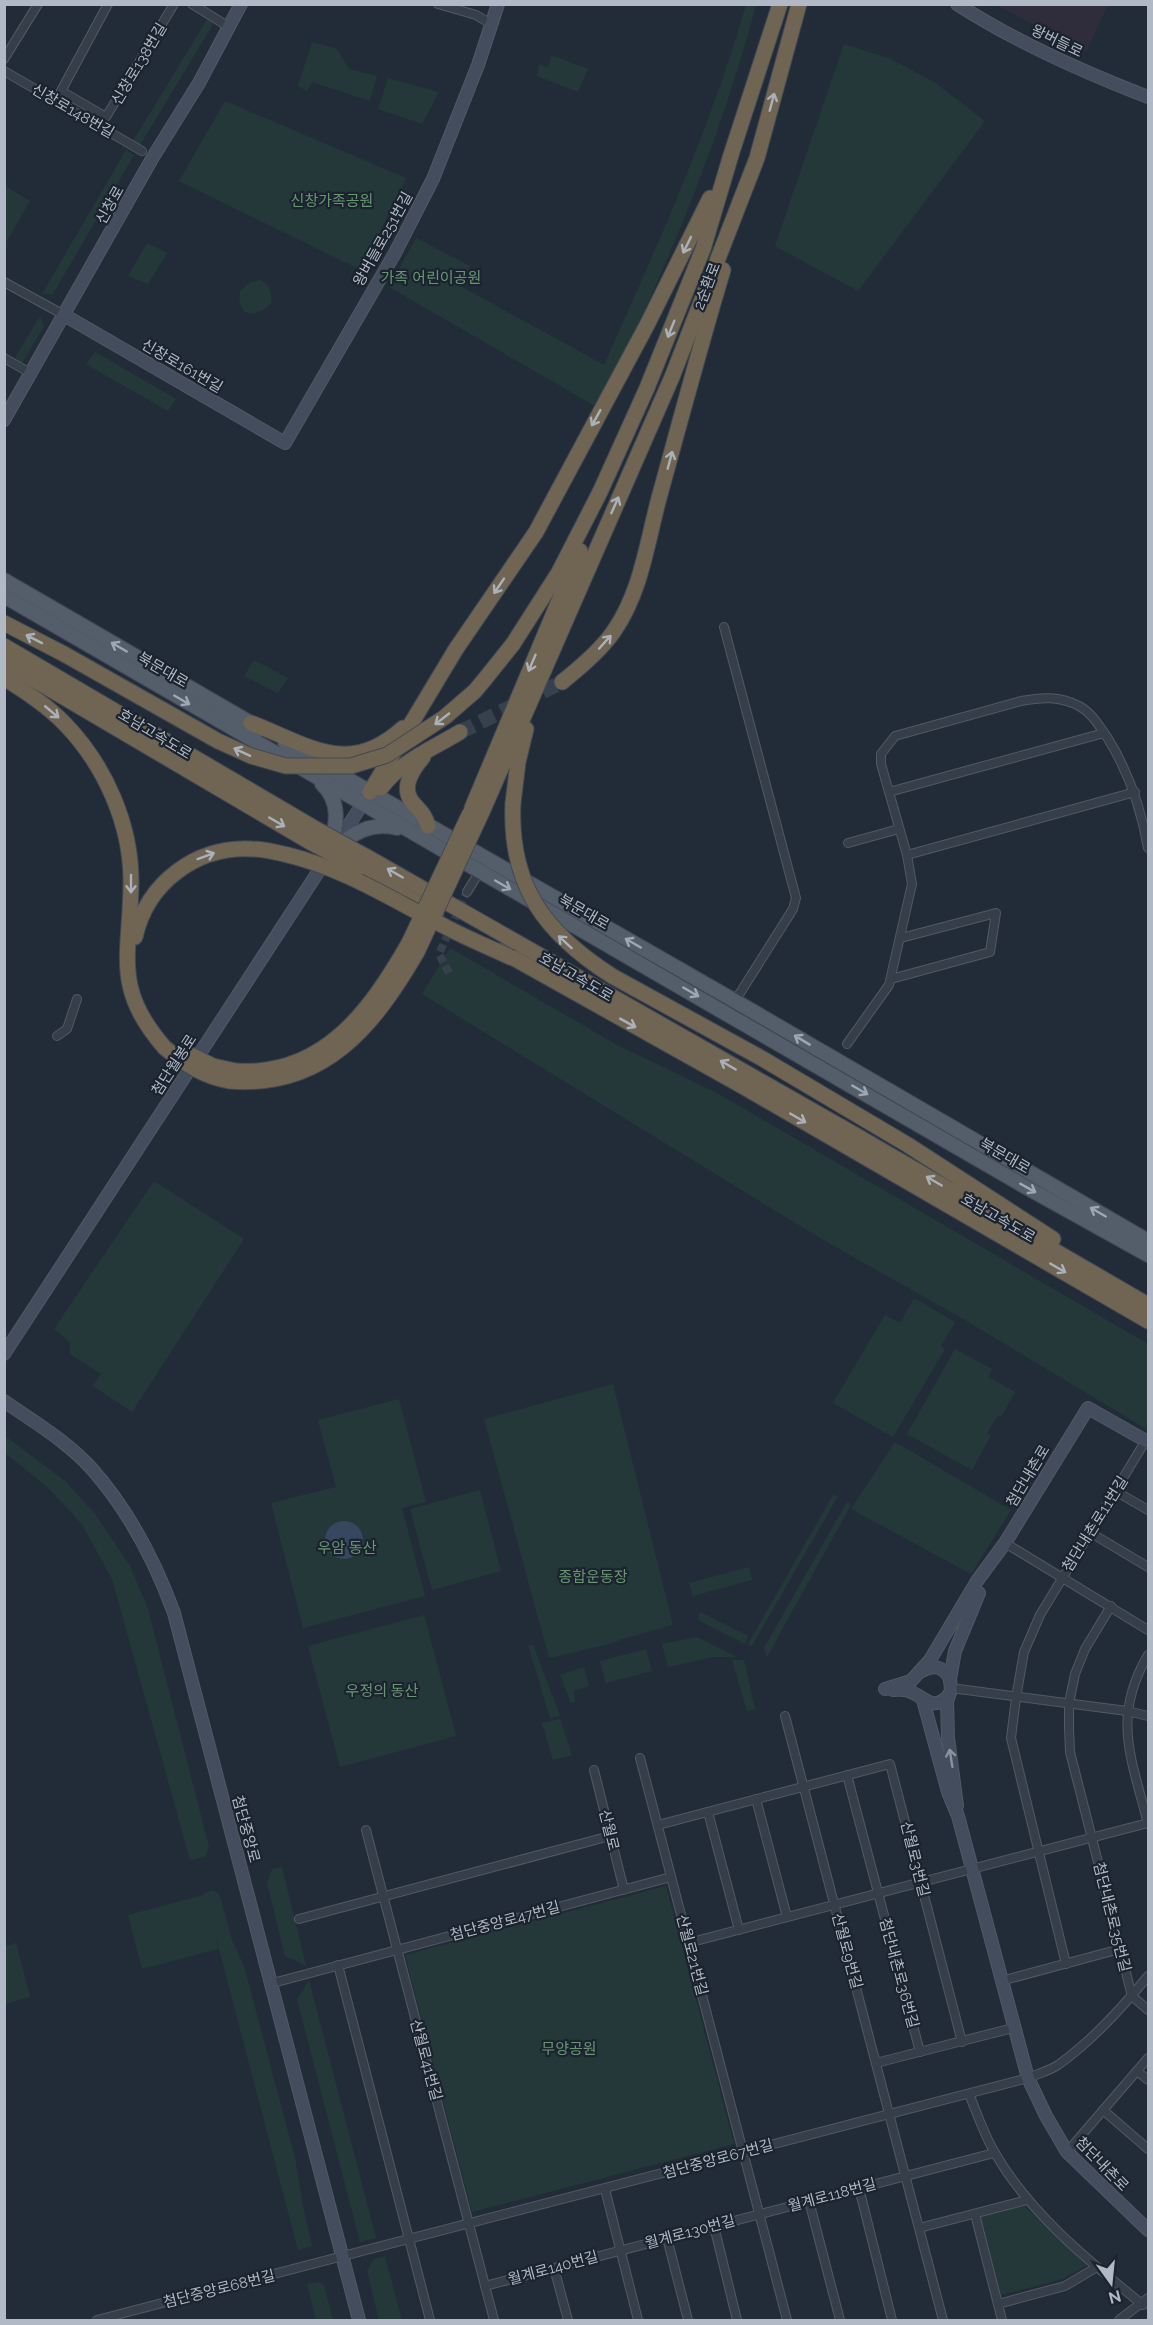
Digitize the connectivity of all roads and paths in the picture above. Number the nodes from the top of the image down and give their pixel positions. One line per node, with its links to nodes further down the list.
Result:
1 (38, 4): 13 (street)
2 (108, 4): 3 (street, 신창로138번길)
3 (174, 4)
4 (192, 4): 12 (street)
5 (241, 4): 12 (street, 신창로)
6 (438, 4): 11 (street)
7 (498, 4): 11 (street, 왕버들로251번길)
8 (780, 4): 17 (highway, 2순환로)
9 (799, 4): 18 (highway, 2순환로, one-way to 9)
10 (957, 4): 15 (street, 왕버들로)
11 (491, 24): 24 (street, 왕버들로251번길)
12 (230, 27): 20 (street, 신창로)
13 (4, 59)
14 (4, 71): 16 (street, 신창로148번길)
15 (1149, 97)
16 (142, 151)
17 (730, 155): 25 (highway, 2순환로, one-way to 25); 35 (highway, one-way to 35)
18 (757, 158): 26 (highway, 2순환로, one-way to 18); 34 (highway, one-way to 18)
19 (4, 282): 20 (street)
20 (64, 315): 22 (street, 신창로); 24 (street, 신창로161번길)
21 (4, 358): 22 (street)
22 (32, 374): 23 (street, 신창로)
23 (4, 420)
24 (285, 443)
25 (600, 492): 29 (highway, one-way to 29, bridge); 44 (highway, one-way to 44)
26 (592, 558): 44 (highway); 65 (highway, one-way to 26, bridge)
27 (4, 580): 36 (main road, 북문대로, one-way to 27)
28 (4, 596): 40 (main road, 북문대로, one-way to 40)
29 (4, 623)
30 (724, 627): 59 (street)
31 (4, 646): 47 (highway, 호남고속도로)
32 (4, 662): 47 (highway, 호남고속도로, one-way to 47)
33 (4, 678): 61 (highway, one-way to 61)
34 (562, 681)
35 (418, 710): 36 (highway); 43 (highway)
36 (251, 723): 43 (main road, 북문대로)
37 (460, 732): 39 (highway)
38 (1104, 733): 41 (street); 41 (street); 42 (street)
39 (427, 752): 43 (highway); 46 (highway)
40 (309, 773): 43 (main road, 북문대로); 51 (main road)
41 (889, 792): 45 (street)
42 (1135, 792): 49 (street); 50 (street)
43 (366, 798): 46 (main road, 북문대로); 51 (street, 첨단월봉로)
44 (477, 810): 61 (highway, bridge)
45 (899, 829): 48 (street); 50 (street)
46 (421, 830): 51 (main road); 53 (main road, 북문대로); 59 (main road, 북문대로, one-way to 46)
47 (313, 836): 52 (highway, 호남고속도로, bridge)
48 (848, 843)
49 (1149, 848)
50 (907, 855): 55 (street)
51 (326, 858): 68 (street, 첨단월봉로)
52 (362, 863): 56 (highway, 호남고속도로); 66 (highway, 호남고속도로, one-way to 52)
53 (480, 871): 54 (street); 64 (main road, 북문대로, one-way to 64)
54 (467, 892)
55 (900, 938): 57 (street); 57 (street)
56 (512, 958): 61 (highway, one-way to 56, bridge); 67 (highway, 호남고속도로, one-way to 67)
57 (891, 979): 62 (street)
58 (77, 999): 60 (street)
59 (735, 1001): 63 (main road, 북문대로, one-way to 59)
60 (57, 1036)
61 (168, 1044)
62 (847, 1044)
63 (1149, 1241)
64 (1149, 1255)
65 (1149, 1296)
66 (1149, 1305)
67 (1149, 1321)
68 (4, 1354)
69 (4, 1401): 71 (street, 첨단중앙로)
70 (4, 1412): 71 (street)
71 (24, 1416): 121 (street, 첨단중앙로)
72 (1147, 1441): 73 (street, 첨단내촌로11번길); 76 (street, 첨단내촌로)
73 (1117, 1492): 74 (street); 75 (street, 첨단내촌로11번길)
74 (1149, 1510)
75 (1091, 1533): 78 (street); 79 (street, 첨단내촌로11번길)
76 (1005, 1543): 77 (street, 첨단내촌로); 79 (street, 첨단내촌로11번길)
77 (994, 1559): 83 (street); 84 (street)
78 (1149, 1567)
79 (1063, 1577): 80 (street, 첨단내촌로11번길); 86 (street, 첨단내촌로11번길)
80 (1111, 1606): 81 (street, 첨단내촌로11번길); 87 (street)
81 (1149, 1630)
82 (1149, 1655): 88 (street)
83 (920, 1673): 84 (street); 85 (street); 85 (street)
84 (950, 1687): 85 (street); 86 (street); 97 (street, one-way to 84)
85 (921, 1698): 97 (street)
86 (1016, 1698): 87 (street); 103 (street)
87 (1069, 1703): 88 (street); 102 (street, 첨단내촌로35번길)
88 (1127, 1711): 90 (street); 98 (street)
89 (785, 1716): 94 (street, 산월로9번길)
90 (1149, 1716)
91 (640, 1758): 99 (street, 산월로21번길)
92 (594, 1770): 101 (street, 산월로)
93 (847, 1775): 94 (street, 산월로3번길); 106 (street, 산월로3번길); 108 (street, 첨단내촌로36번길)
94 (804, 1786): 95 (street); 110 (street, 산월로9번길)
95 (756, 1799): 96 (street); 111 (street)
96 (708, 1812): 99 (street); 113 (street)
97 (958, 1816): 104 (street, 첨단내촌로)
98 (1148, 1823): 102 (street)
99 (658, 1825): 105 (street, 산월로21번길)
100 (366, 1830): 109 (street, 산월로41번길)
101 (610, 1836): 107 (street, 산월로); 109 (street)
102 (1093, 1838): 103 (street); 115 (street, 첨단내촌로35번길)
103 (1038, 1852): 104 (street); 117 (street)
104 (972, 1869): 106 (street); 120 (street, 첨단내촌로)
105 (671, 1877): 107 (street, 첨단중앙로47번길); 114 (street, 산월로21번길)
106 (921, 1882): 108 (street); 125 (street, 산월로3번길)
107 (624, 1890): 116 (street, 첨단중앙로47번길)
108 (878, 1894): 110 (street); 126 (street, 첨단내촌로36번길)
109 (384, 1896): 112 (street); 116 (street, 산월로41번길)
110 (835, 1905): 111 (street); 128 (street, 산월로9번길)
111 (788, 1917): 113 (street)
112 (298, 1919)
113 (738, 1930): 114 (street)
114 (688, 1943): 138 (street, 산월로21번길)
115 (1120, 1949): 117 (street); 122 (street, 첨단내촌로35번길)
116 (397, 1950): 118 (street, 첨단중앙로47번길); 146 (street, 산월로41번길)
117 (1066, 1964): 120 (street)
118 (338, 1965): 121 (street, 첨단중앙로47번길); 151 (street)
119 (1149, 1976): 122 (street)
120 (1001, 1981): 124 (street, 첨단내촌로)
121 (269, 1984): 153 (street, 첨단중앙로)
122 (1132, 1996): 123 (street); 130 (street)
123 (1149, 2010)
124 (1013, 2028): 125 (street); 130 (street, 첨단내촌로)
125 (962, 2042): 126 (street)
126 (920, 2052): 128 (street)
127 (1149, 2058): 129 (street)
128 (876, 2063): 134 (street, 산월로9번길)
129 (1137, 2071): 131 (street); 133 (street)
130 (1028, 2078): 132 (street, 첨단중앙로67번길); 137 (street, 첨단내촌로)
131 (1149, 2080)
132 (969, 2094): 134 (street, 첨단중앙로67번길); 136 (street)
133 (1103, 2110): 135 (street); 137 (street)
134 (890, 2115): 138 (street, 첨단중앙로67번길); 139 (street)
135 (1149, 2150)
136 (994, 2152): 139 (street, 월계로118번길); 142 (street)
137 (1066, 2152): 149 (street, 첨단내촌로)
138 (743, 2153): 141 (street, 첨단중앙로67번길); 144 (street)
139 (906, 2176): 140 (street, 월계로118번길); 148 (street)
140 (859, 2188): 143 (street, 월계로118번길); 169 (street)
141 (604, 2189): 146 (street, 첨단중앙로67번길); 152 (street)
142 (1027, 2200): 145 (street); 154 (street)
143 (809, 2201): 144 (street, 월계로118번길); 168 (street)
144 (759, 2214): 147 (street, 월계로130번길); 167 (street)
145 (975, 2214): 148 (street); 158 (street)
146 (469, 2225): 151 (street, 첨단중앙로67번길); 156 (street, 산월로41번길)
147 (714, 2226): 150 (street, 월계로130번길); 166 (street)
148 (919, 2228): 170 (street)
149 (1149, 2230)
150 (667, 2238): 152 (street, 월계로130번길); 165 (street)
151 (409, 2240): 153 (street, 첨단중앙로67번길); 161 (street)
152 (620, 2251): 155 (street, 월계로140번길); 164 (street)
153 (342, 2258): 159 (street, 첨단중앙로68번길); 160 (street, 첨단중앙로)
154 (1097, 2267): 157 (street); 158 (street)
155 (555, 2268): 156 (street, 월계로140번길); 163 (street)
156 (485, 2286): 162 (street, 산월로41번길)
157 (1146, 2301): 172 (street)
158 (998, 2304): 171 (street)
159 (97, 2320)
160 (358, 2320)
161 (430, 2320)
162 (494, 2320)
163 (568, 2320)
164 (639, 2320)
165 (688, 2320)
166 (737, 2320)
167 (787, 2320)
168 (840, 2320)
169 (892, 2320)
170 (943, 2320)
171 (1002, 2320)
172 (1119, 2320)

